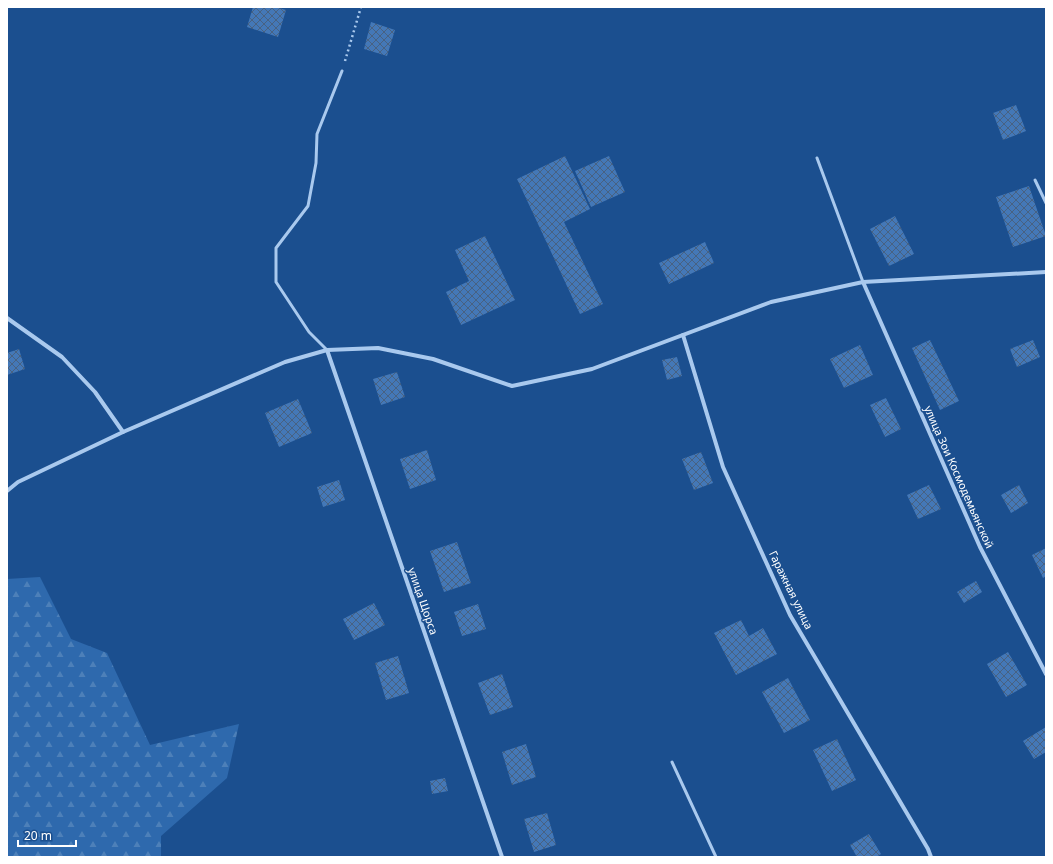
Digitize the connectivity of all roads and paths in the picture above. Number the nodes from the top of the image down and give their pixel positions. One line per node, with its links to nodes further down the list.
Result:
1 (361, 7): 2 (path)
2 (342, 71): 10 (lane)
3 (817, 158): 7 (lane)
4 (1035, 180): 5 (lane)
5 (1046, 203)
6 (1046, 272): 7 (street)
7 (863, 282): 9 (street); 13 (street, улица Зои Космодемьянской)
8 (7, 318): 11 (street)
9 (683, 335): 10 (street); 17 (street, Гаражная улица)
10 (327, 350): 11 (street); 15 (street, улица Щорса)
11 (123, 432): 12 (street)
12 (7, 491)
13 (1046, 674)
14 (672, 762): 16 (lane)
15 (502, 857)
16 (716, 857)
17 (931, 857)

